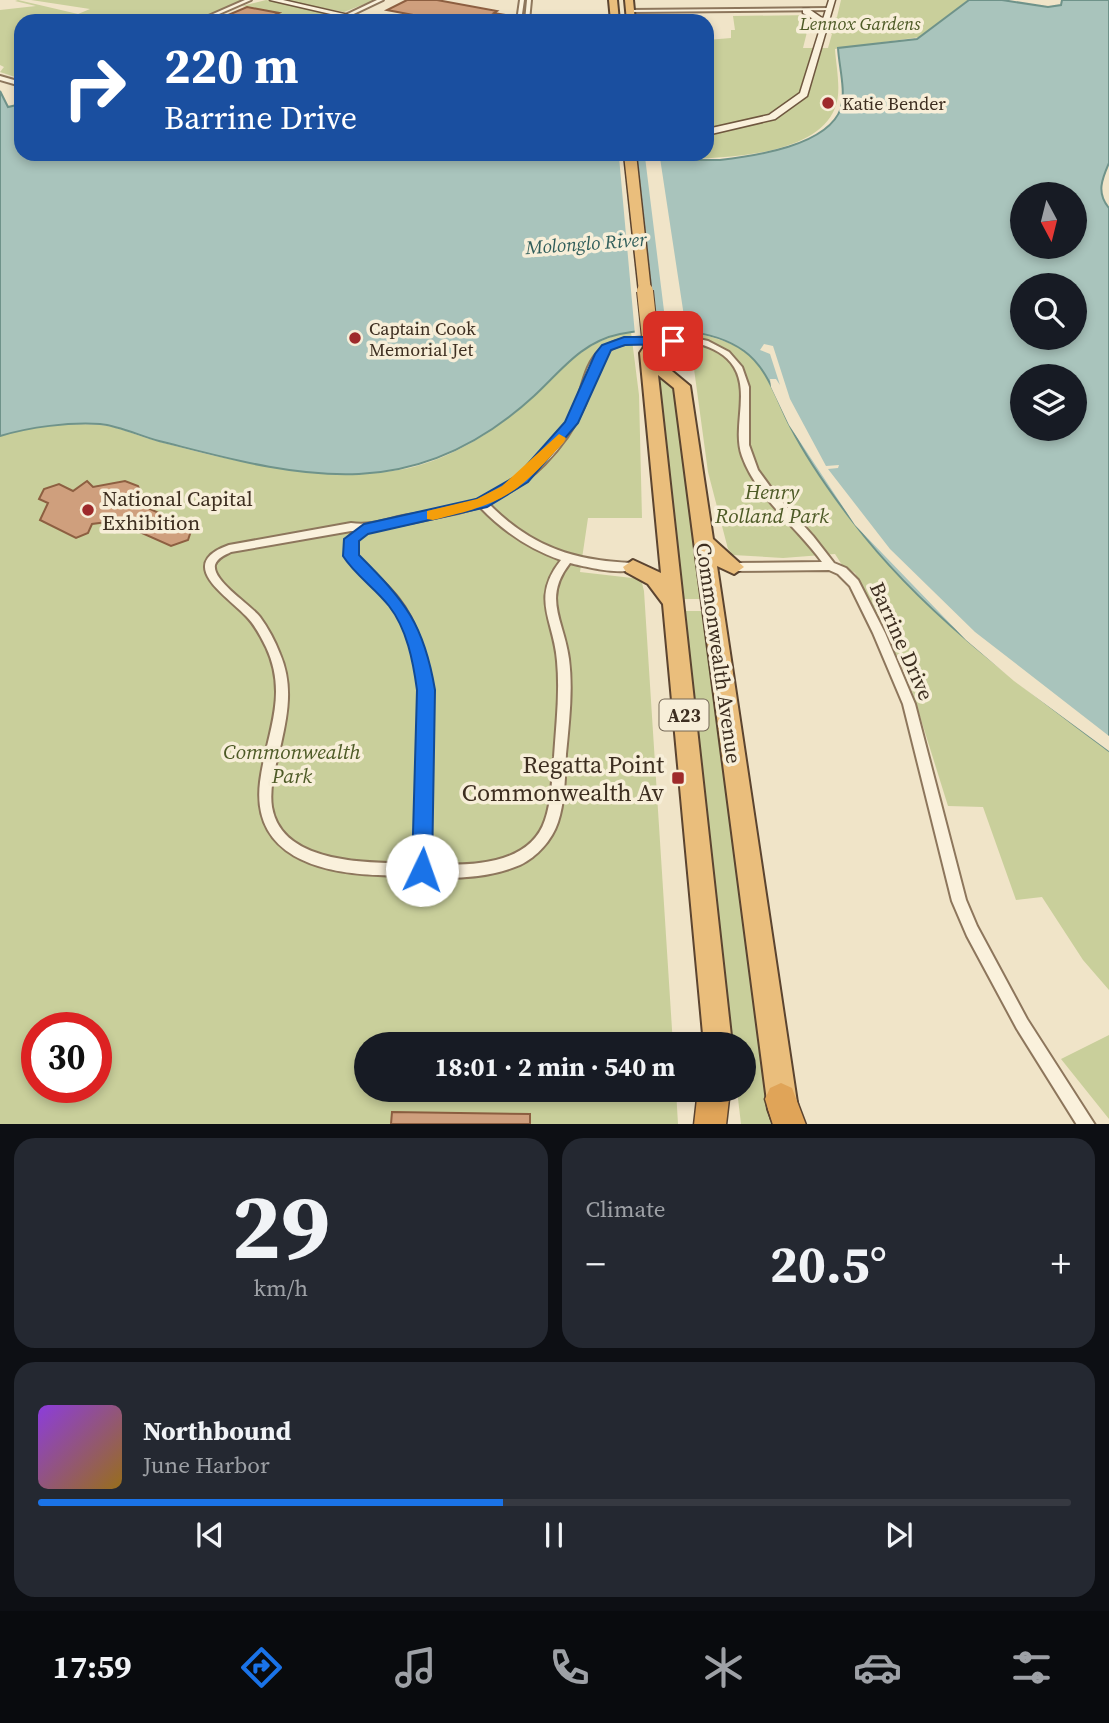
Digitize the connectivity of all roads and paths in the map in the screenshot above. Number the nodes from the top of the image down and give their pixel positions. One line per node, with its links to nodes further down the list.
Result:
1 (249, 0): 11 (street)
2 (273, 0): 12 (main road)
3 (380, 0): 13 (street)
4 (520, 0): 5 (street); 10 (street)
5 (529, 1): 14 (street)
6 (665, 1): 9 (street)
7 (825, 7): 8 (main road); 9 (street); 16 (main road)
8 (806, 11): 9 (street)
9 (668, 12): 15 (street)
10 (520, 13): 14 (street)
11 (216, 14)
12 (343, 14)
13 (350, 14)
14 (528, 14)
15 (650, 14)
16 (714, 127)
17 (629, 161): 18 (highway, Commonwealth Avenue / A23, bridge)
18 (649, 347): 21 (highway, Commonwealth Avenue / A23); 22 (highway, Commonwealth Avenue / A23)
19 (482, 503): 20 (street, Barrine Drive); 23 (street); 25 (street, Barrine Drive)
20 (364, 529): 29 (street); 29 (street, Barrine Drive)
21 (666, 540): 26 (highway); 28 (highway, Commonwealth Avenue / A23)
22 (703, 540): 24 (highway); 27 (highway, Commonwealth Avenue / A23)
23 (567, 560): 26 (street); 29 (street)
24 (734, 566): 25 (street); 27 (highway)
25 (830, 566): 36 (street, Barrine Drive)
26 (633, 567): 28 (highway)
27 (710, 587): 33 (highway, Commonwealth Avenue / A23)
28 (672, 600): 30 (highway, Commonwealth Avenue / A23)
29 (422, 870)
30 (717, 1032)
31 (713, 1102): 34 (highway)
32 (723, 1102): 35 (highway)
33 (785, 1116)
34 (710, 1124)
35 (725, 1124)
36 (1086, 1124)

